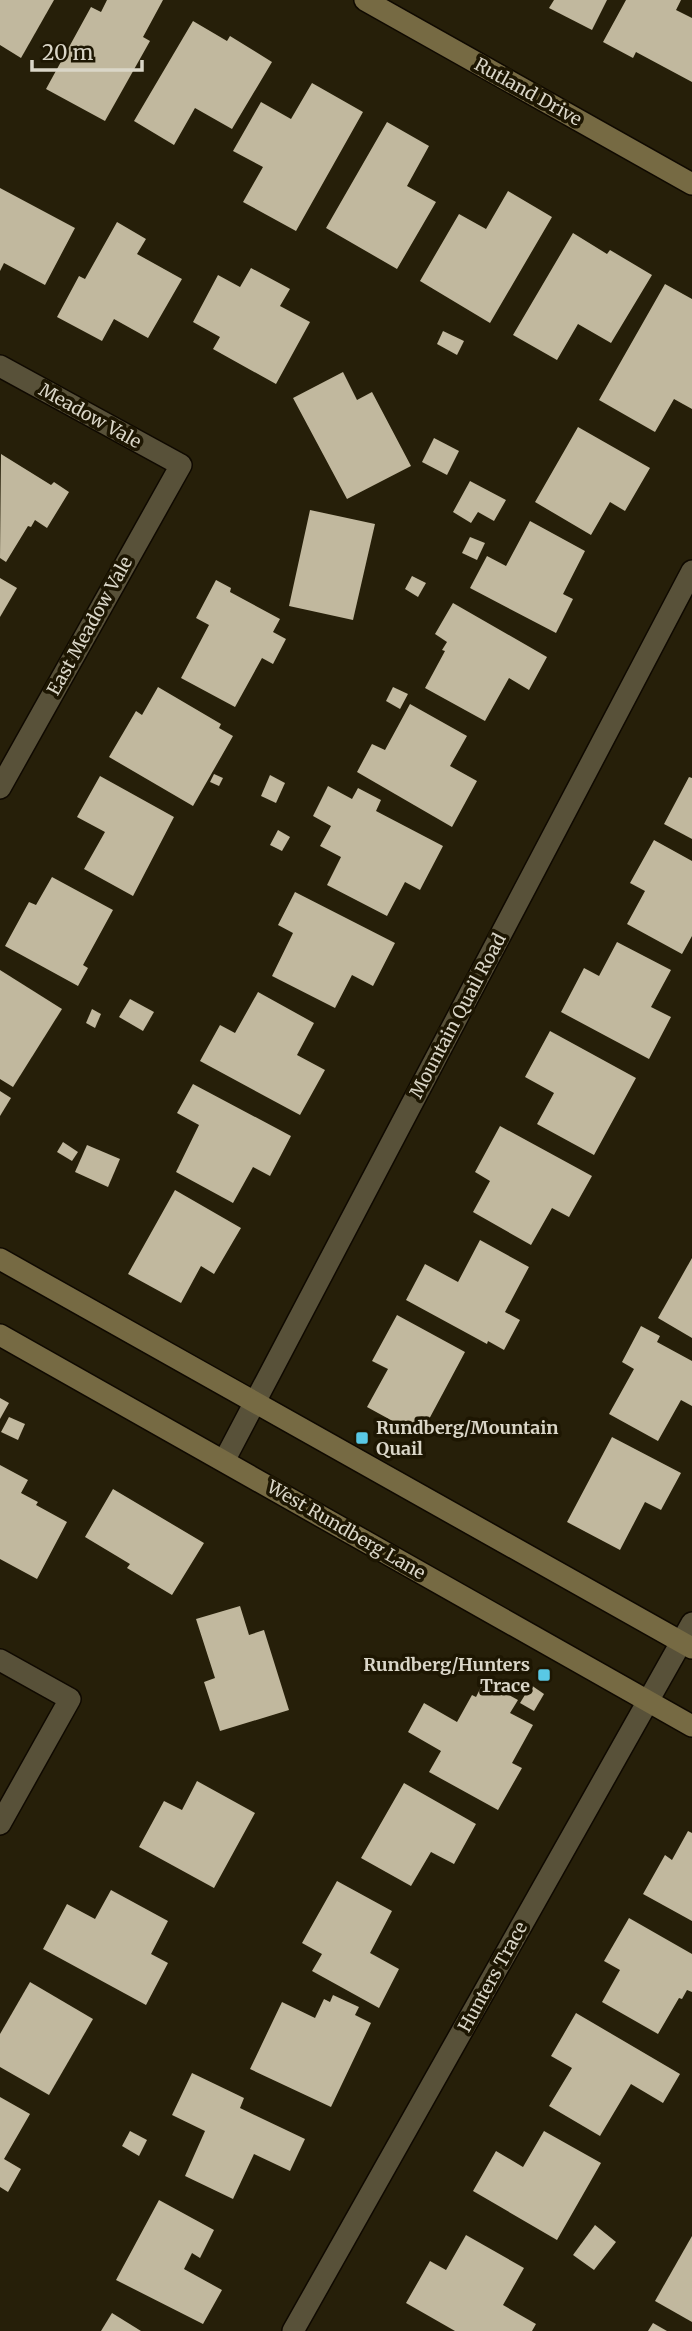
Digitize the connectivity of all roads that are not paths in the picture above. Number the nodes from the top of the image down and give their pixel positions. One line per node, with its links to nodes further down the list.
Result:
1 (365, 0): 2 (main road, Rutland Drive)
2 (692, 184)
3 (0, 366): 4 (street, Meadow Vale)
4 (181, 466): 6 (street, East Meadow Vale)
5 (692, 571): 9 (street, Mountain Quail Road)
6 (0, 788)
7 (0, 1259): 9 (main road)
8 (0, 1335): 10 (main road, West Rundberg Lane)
9 (256, 1403): 10 (street, Mountain Quail Road); 12 (main road)
10 (224, 1461): 14 (main road, West Rundberg Lane)
11 (692, 1623): 12 (street, Hunters Trace)
12 (687, 1645): 14 (street, Hunters Trace)
13 (0, 1660): 16 (street)
14 (649, 1702): 15 (main road, West Rundberg Lane); 17 (street, Hunters Trace)
15 (692, 1726)
16 (0, 1824)
17 (293, 2331)

